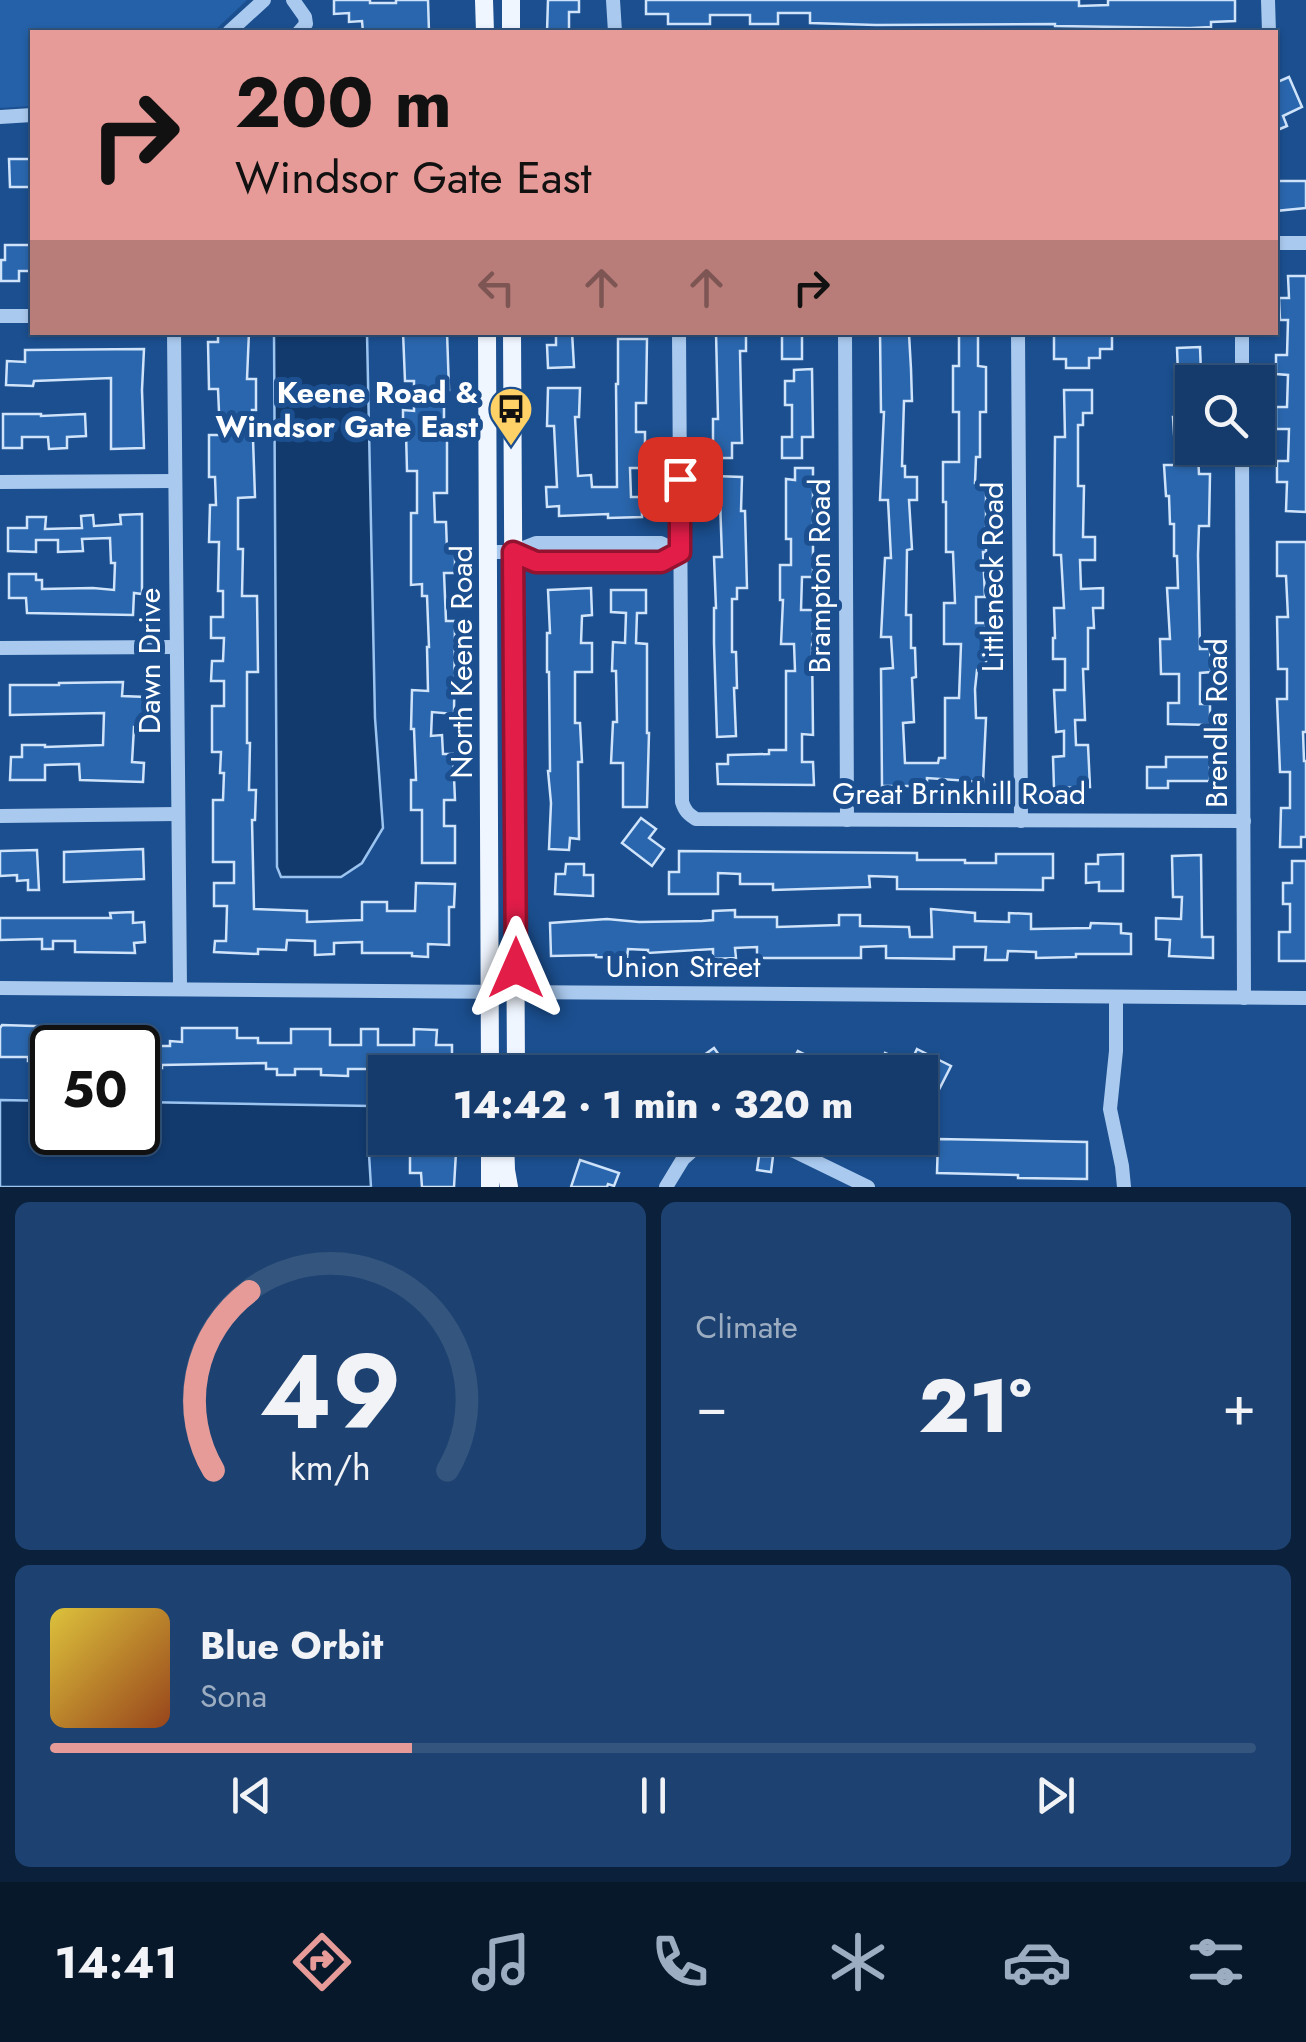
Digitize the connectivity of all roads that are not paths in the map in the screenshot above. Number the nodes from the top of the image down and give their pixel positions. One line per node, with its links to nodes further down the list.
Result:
1 (264, 0): 7 (street)
2 (293, 0): 8 (street)
3 (484, 0): 9 (main road)
4 (511, 0): 10 (main road)
5 (614, 0): 11 (street)
6 (1268, 0): 12 (street)
7 (231, 30)
8 (301, 30)
9 (484, 30)
10 (511, 30)
11 (615, 30)
12 (1268, 30)
13 (30, 114): 14 (street)
14 (0, 117)
15 (1278, 243): 16 (street)
16 (1306, 243)
17 (0, 316): 18 (street)
18 (30, 316)
19 (174, 335): 28 (street, Dawn Drive)
20 (487, 335): 30 (main road, North Keene Road)
21 (512, 335): 31 (main road, North Keene Road)
22 (678, 335): 32 (street)
23 (845, 335): 38 (street, Brampton Road)
24 (1018, 335): 39 (street, Littleneck Road)
25 (1242, 335): 26 (street)
26 (1242, 365)
27 (1242, 465): 40 (street, Brendla Road)
28 (176, 480): 29 (street); 33 (street, Dawn Drive)
29 (0, 482)
30 (488, 552): 31 (street); 35 (main road, North Keene Road)
31 (513, 552): 32 (street); 44 (main road, North Keene Road)
32 (680, 552): 38 (street, Great Brinkhill Road)
33 (176, 647): 34 (street); 36 (street, Dawn Drive)
34 (0, 648)
35 (488, 678): 43 (main road, North Keene Road); 44 (main road)
36 (178, 814): 37 (street); 42 (street, Dawn Drive)
37 (0, 816)
38 (848, 820): 39 (street, Great Brinkhill Road)
39 (1021, 821): 40 (street, Great Brinkhill Road)
40 (1244, 822): 46 (street, Brendla Road)
41 (0, 988): 42 (street, Union Street)
42 (180, 988): 43 (street, Union Street)
43 (488, 992): 44 (street, Union Street); 48 (main road, North Keene Road); 49 (main road)
44 (516, 992): 45 (street, Union Street); 50 (main road, North Keene Road)
45 (1116, 997): 46 (street, Union Street); 59 (street)
46 (1244, 998): 47 (street, Union Street)
47 (1306, 998)
48 (490, 1055)
49 (505, 1055)
50 (516, 1055)
51 (490, 1155): 54 (main road)
52 (507, 1155): 55 (main road)
53 (516, 1155): 56 (main road)
54 (490, 1187)
55 (508, 1187)
56 (517, 1187)
57 (666, 1187): 58 (street)
58 (868, 1187)
59 (1124, 1187)

